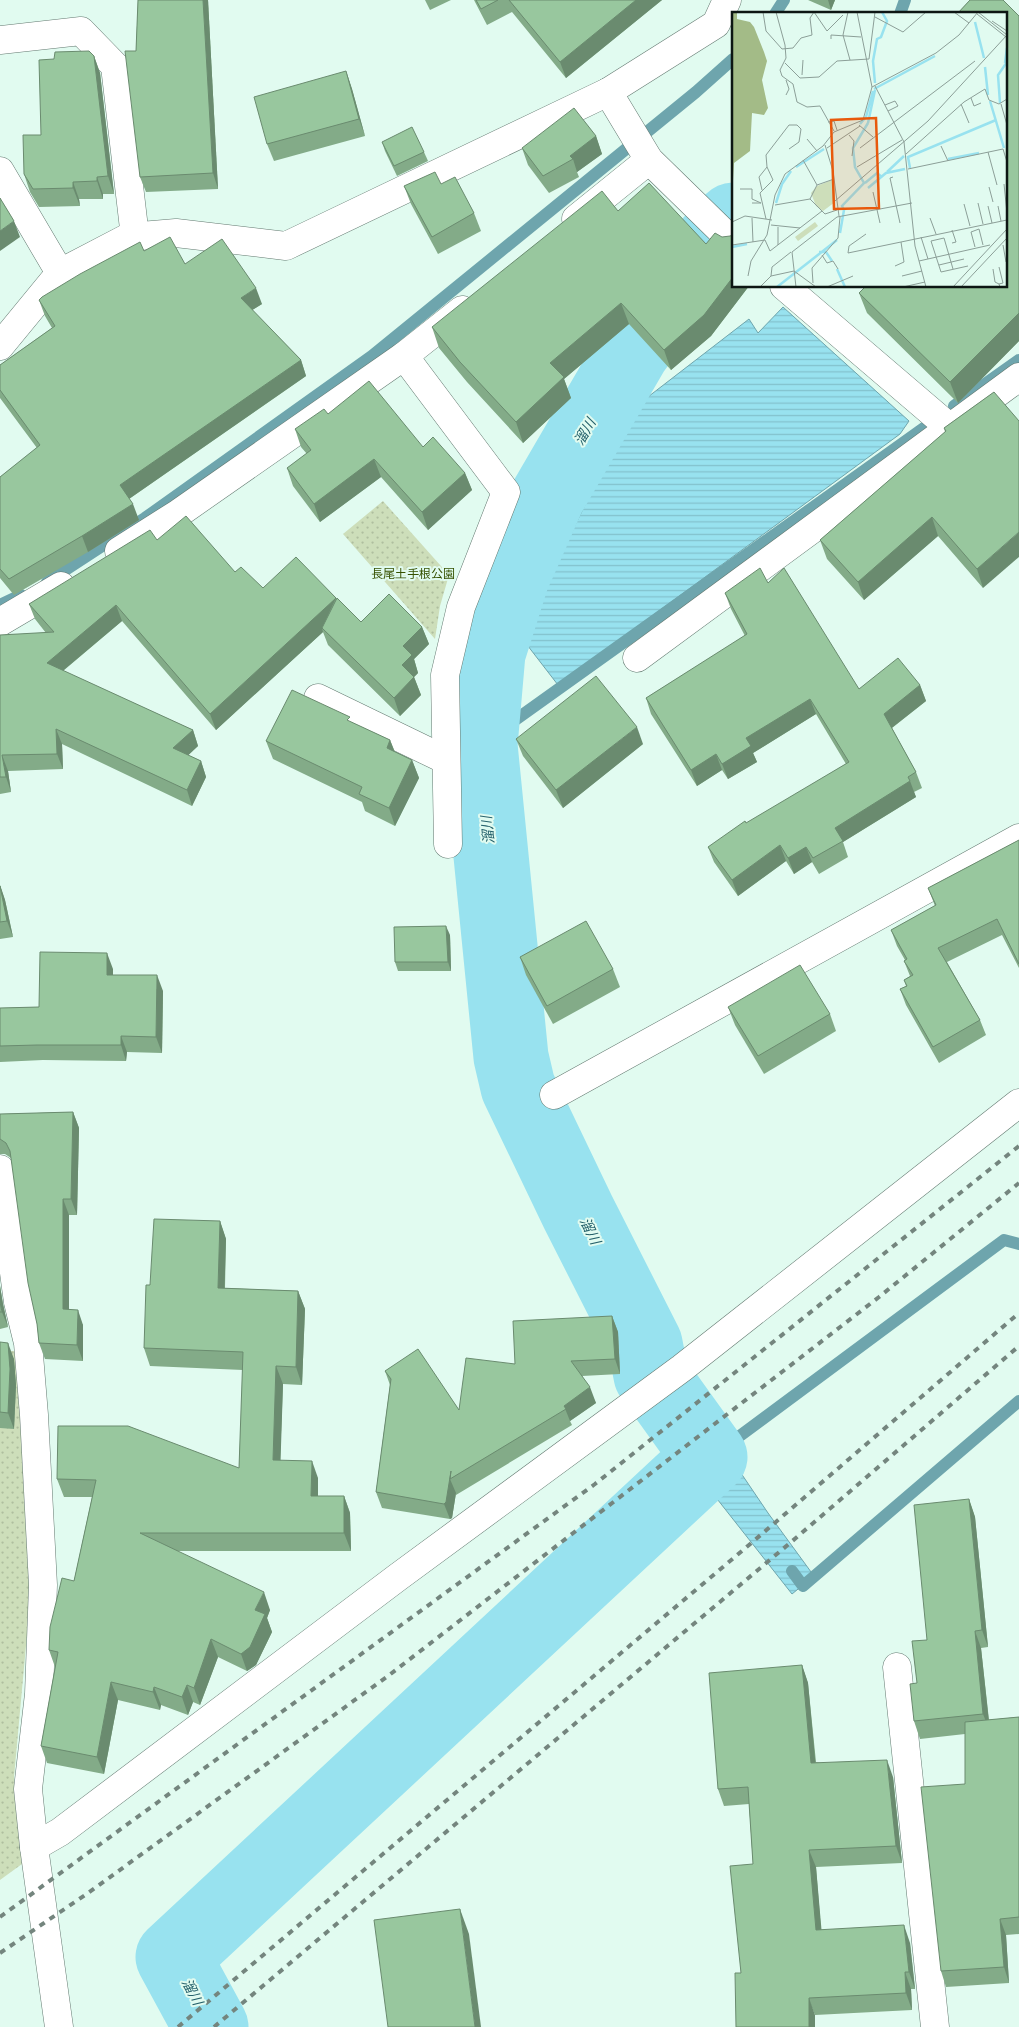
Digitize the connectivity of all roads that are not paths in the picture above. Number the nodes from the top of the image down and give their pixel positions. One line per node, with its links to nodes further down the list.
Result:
1 (727, 0): 3 (street)
2 (0, 40): 7 (street)
3 (608, 92): 4 (street); 7 (street)
4 (649, 160): 6 (street); 8 (street)
5 (0, 171): 9 (street)
6 (557, 234)
7 (135, 237): 9 (street)
8 (731, 241)
9 (60, 273): 12 (street)
10 (786, 288): 15 (street)
11 (481, 295): 13 (street)
12 (0, 346)
13 (404, 356): 16 (street); 19 (street)
14 (1019, 377): 15 (street)
15 (949, 427): 17 (street)
16 (0, 622)
17 (637, 658)
18 (318, 698): 19 (street)
19 (446, 760): 21 (street)
20 (1019, 838): 22 (street)
21 (448, 844)
22 (554, 1095)
23 (1019, 1102): 28 (street)
24 (0, 1168): 26 (street)
25 (0, 1343): 26 (street)
26 (28, 1344): 28 (street)
27 (897, 1667): 30 (street)
28 (34, 1847): 29 (street)
29 (59, 2027)
30 (934, 2027)

